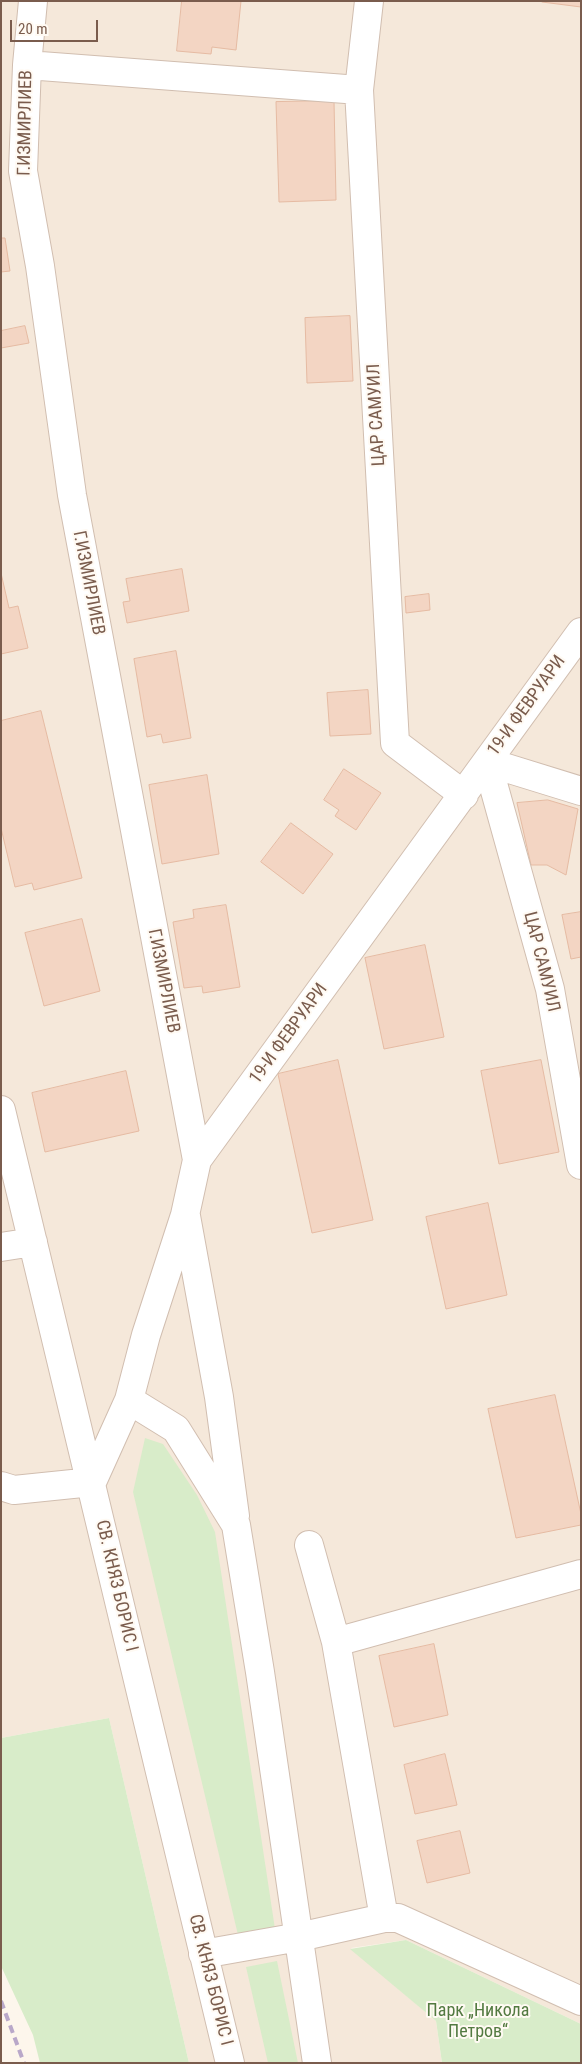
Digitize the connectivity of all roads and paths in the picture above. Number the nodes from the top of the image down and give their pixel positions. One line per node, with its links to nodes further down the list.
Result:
1 (33, 1): 3 (street, Г.ИЗМИРЛИЕВ)
2 (369, 1): 4 (street, ЦАР САМУИЛ)
3 (27, 65): 4 (street); 10 (street, Г.ИЗМИРЛИЕВ)
4 (359, 90): 8 (street, ЦАР САМУИЛ)
5 (581, 632): 6 (street, 19-И ФЕВРУАРИ)
6 (488, 762): 7 (street); 8 (street, 19-И ФЕВРУАРИ); 11 (street, ЦАР САМУИЛ)
7 (581, 791)
8 (464, 795): 10 (street, 19-И ФЕВРУАРИ)
9 (1, 1110): 13 (street, СВ. КНЯЗ БОРИС I)
10 (198, 1160): 12 (street, 19-И ФЕВРУАРИ)
11 (581, 1165)
12 (185, 1215): 15 (street, 19-И ФЕВРУАРИ); 18 (street)
13 (33, 1242): 14 (street); 16 (street, СВ. КНЯЗ БОРИС I)
14 (1, 1247)
15 (129, 1400): 16 (street, 19-И ФЕВРУАРИ); 18 (street)
16 (92, 1482): 17 (street); 24 (street, СВ. КНЯЗ БОРИС I)
17 (1, 1486)
18 (236, 1525): 23 (street)
19 (309, 1545): 21 (street)
20 (581, 1574): 21 (street)
21 (336, 1642): 22 (street)
22 (384, 1918): 23 (street); 25 (street)
23 (299, 1938): 24 (street); 27 (street)
24 (203, 1954): 26 (street, СВ. КНЯЗ БОРИС I)
25 (581, 2001)
26 (230, 2063)
27 (316, 2063)

